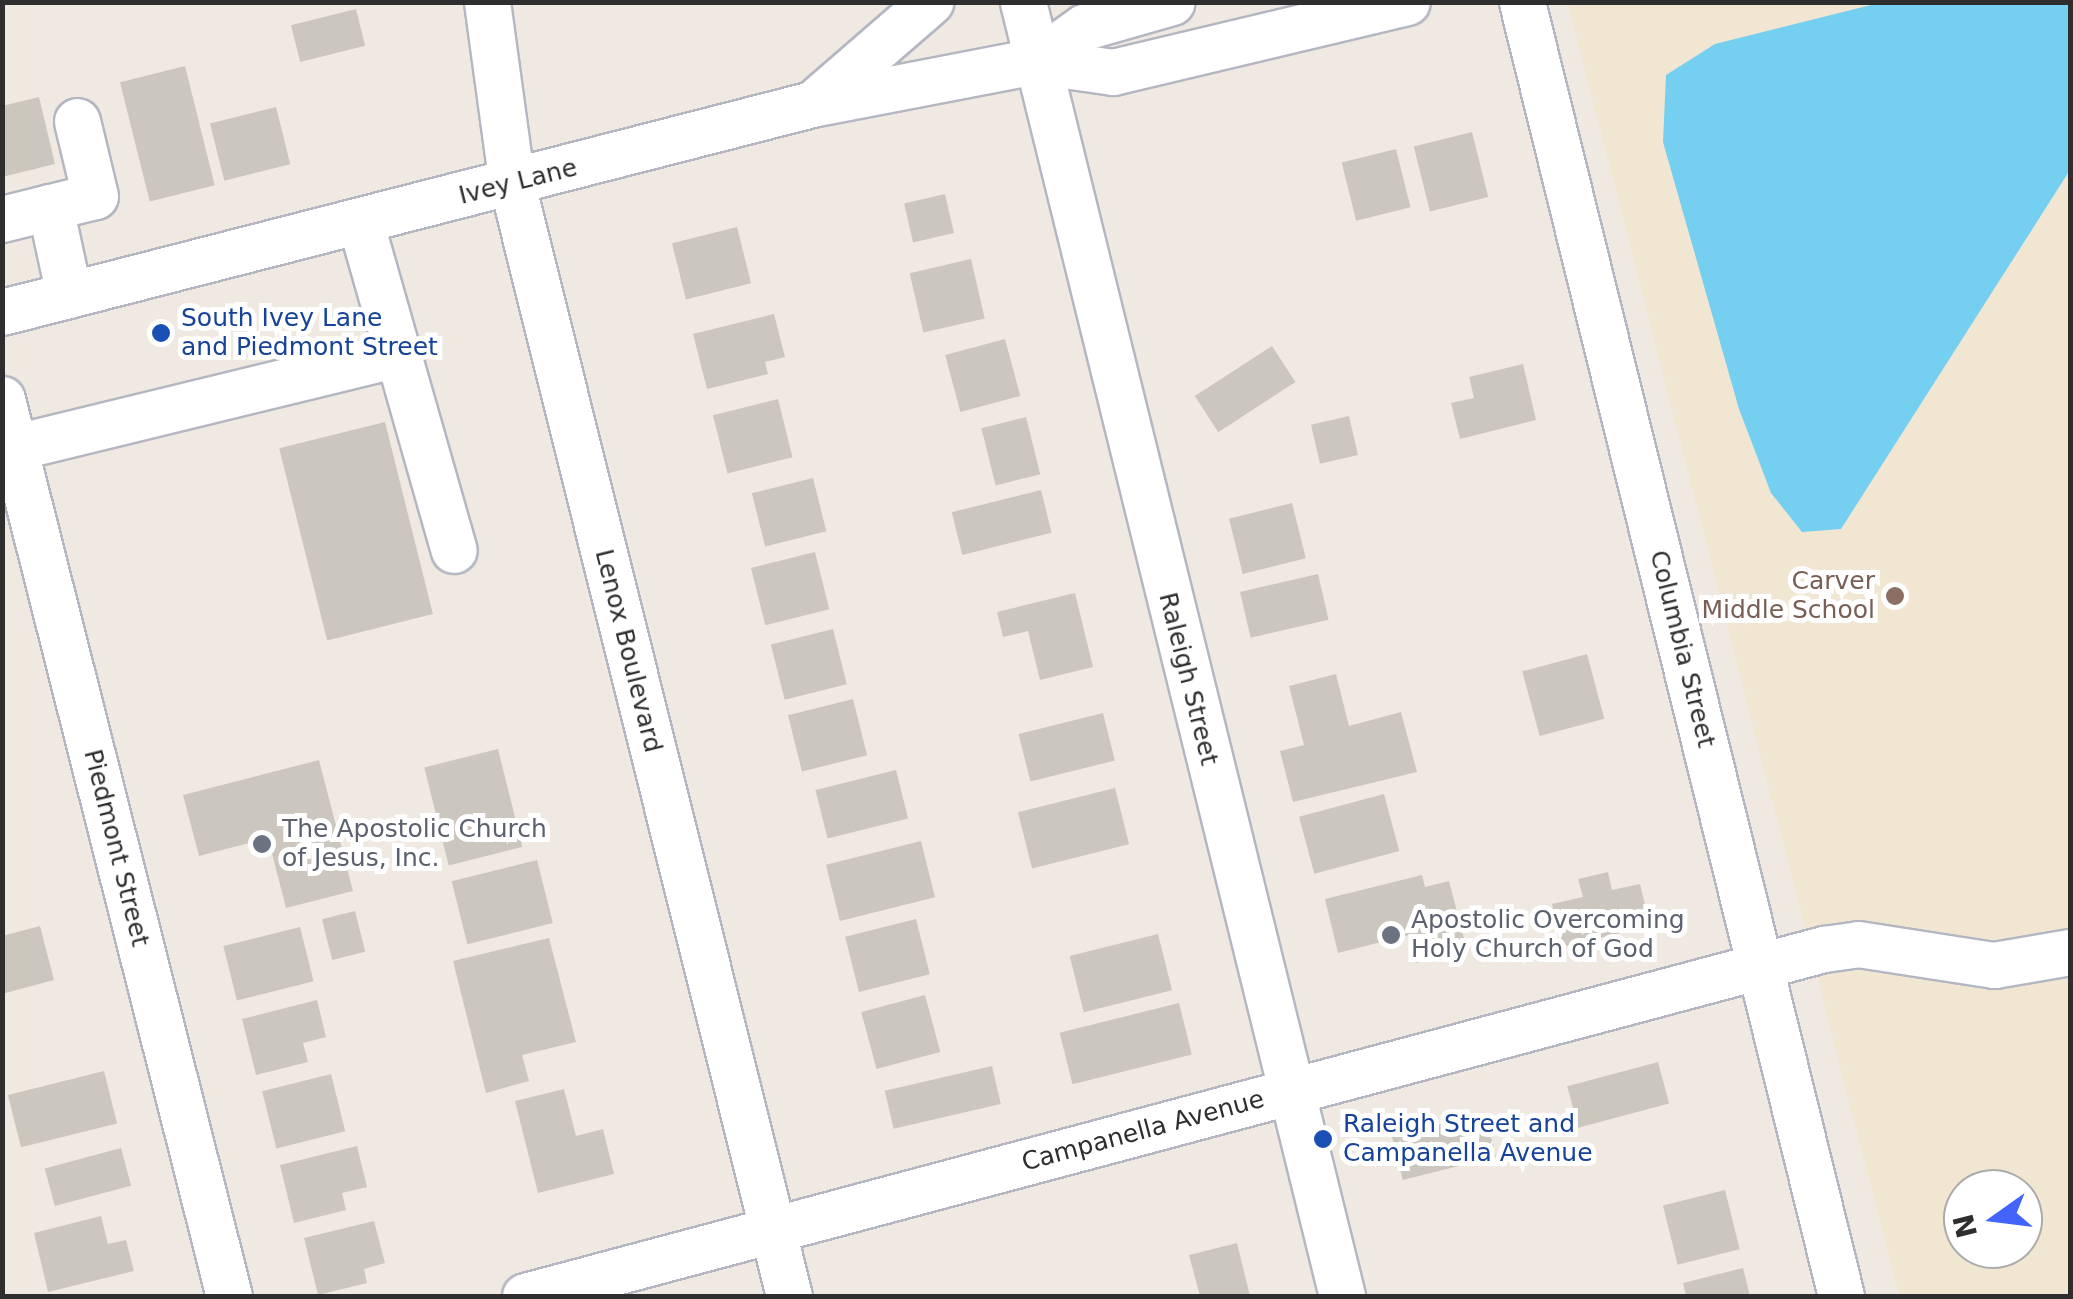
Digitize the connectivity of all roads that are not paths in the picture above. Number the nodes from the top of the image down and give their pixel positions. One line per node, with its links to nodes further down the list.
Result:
1 (487, 2): 10 (street, Lenox Boulevard)
2 (930, 2): 8 (street)
3 (1023, 2): 7 (street)
4 (1172, 2): 7 (street, Ivey Lane)
5 (1408, 2): 7 (street, Ivey Lane)
6 (1522, 2): 21 (street, Columbia Street)
7 (1036, 61): 8 (street, Ivey Lane); 22 (street, Raleigh Street)
8 (812, 104): 10 (street, Ivey Lane)
9 (77, 120): 11 (street)
10 (512, 184): 13 (street, Ivey Lane); 23 (street, Lenox Boulevard)
11 (50, 207): 12 (street); 14 (street)
12 (2, 219)
13 (360, 221): 14 (street, Ivey Lane); 16 (street)
14 (69, 294): 15 (street, Ivey Lane)
15 (2, 312)
16 (398, 354): 18 (street); 19 (street)
17 (2, 399): 18 (street, Piedmont Street)
18 (16, 447): 24 (street, Piedmont Street)
19 (454, 550)
20 (2070, 952): 21 (street, Campanella Avenue)
21 (1761, 967): 22 (street, Campanella Avenue); 28 (street, Columbia Street)
22 (1290, 1092): 23 (street, Campanella Avenue); 27 (street, Raleigh Street)
23 (772, 1230): 25 (street, Campanella Avenue); 26 (street, Lenox Boulevard)
24 (229, 1296)
25 (525, 1296)
26 (789, 1296)
27 (1342, 1296)
28 (1841, 1296)

